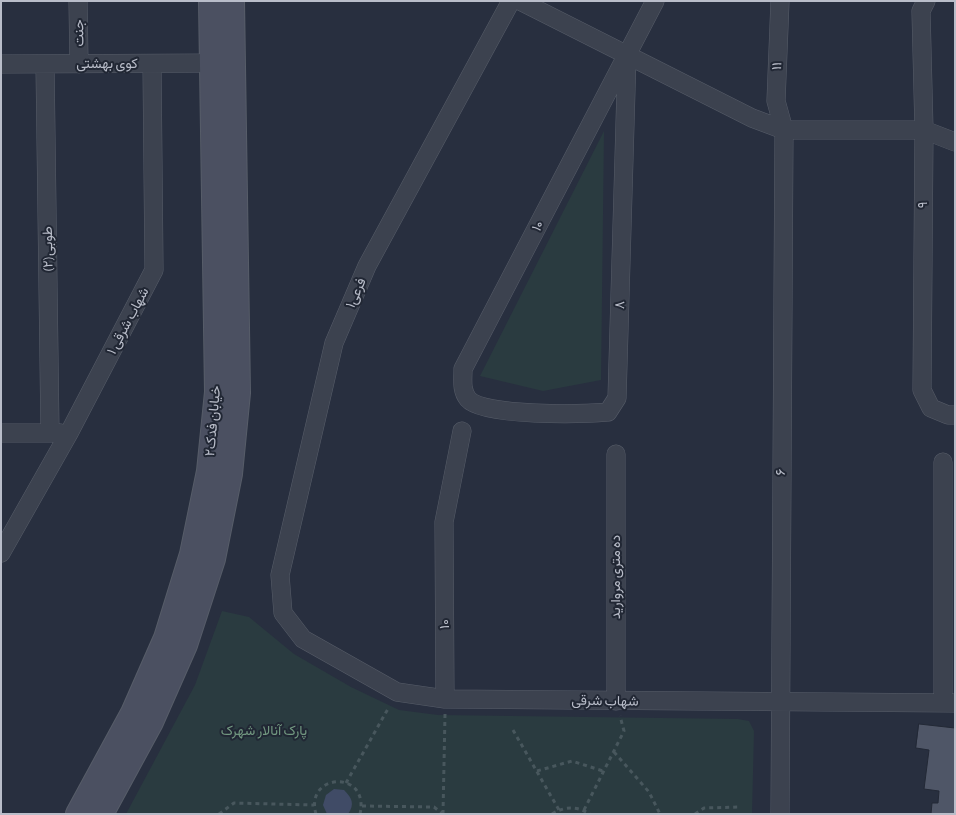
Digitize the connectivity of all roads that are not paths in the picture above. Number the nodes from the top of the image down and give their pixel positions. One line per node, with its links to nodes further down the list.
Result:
1 (78, 1): 13 (street, جنت)
2 (211, 1): 10 (street, خیابان فدک۲)
3 (232, 1): 10 (street, خیابان فدک۲)
4 (511, 1): 27 (street, فرعی۱)
5 (520, 1): 9 (street)
6 (655, 1): 9 (street)
7 (780, 1): 15 (street, ۱۱)
8 (926, 1): 16 (street, ۹)
9 (627, 54): 15 (street); 18 (street, ۱۰); 18 (street, ۸)
10 (223, 63): 14 (street, کوی بهشتی); 32 (street, خیابان فدک۲); 33 (street, خیابان فدک۲)
11 (1, 64): 12 (street, کوی بهشتی)
12 (45, 64): 13 (street, کوی بهشتی); 22 (street, طوبی(۲))
13 (79, 64): 14 (street, کوی بهشتی)
14 (152, 64): 23 (street, شهاب شرقی ۱)
15 (784, 130): 16 (street); 30 (street, ۶)
16 (924, 130): 17 (street); 19 (street, ۹)
17 (955, 142)
18 (469, 400)
19 (955, 415)
20 (462, 431): 28 (street, ۱۰)
21 (1, 433): 22 (street)
22 (50, 433): 23 (street)
23 (69, 433): 26 (street, شهاب شرقی ۱)
24 (616, 454): 29 (street, ده متری مروارید)
25 (943, 462): 31 (street)
26 (1, 553)
27 (283, 613): 28 (street, شهاب شرقی)
28 (446, 699): 29 (street, شهاب شرقی)
29 (616, 701): 30 (street, شهاب شرقی)
30 (780, 702): 31 (street, شهاب شرقی); 34 (street, ۶)
31 (949, 703)
32 (78, 814)
33 (101, 814)
34 (780, 814)

